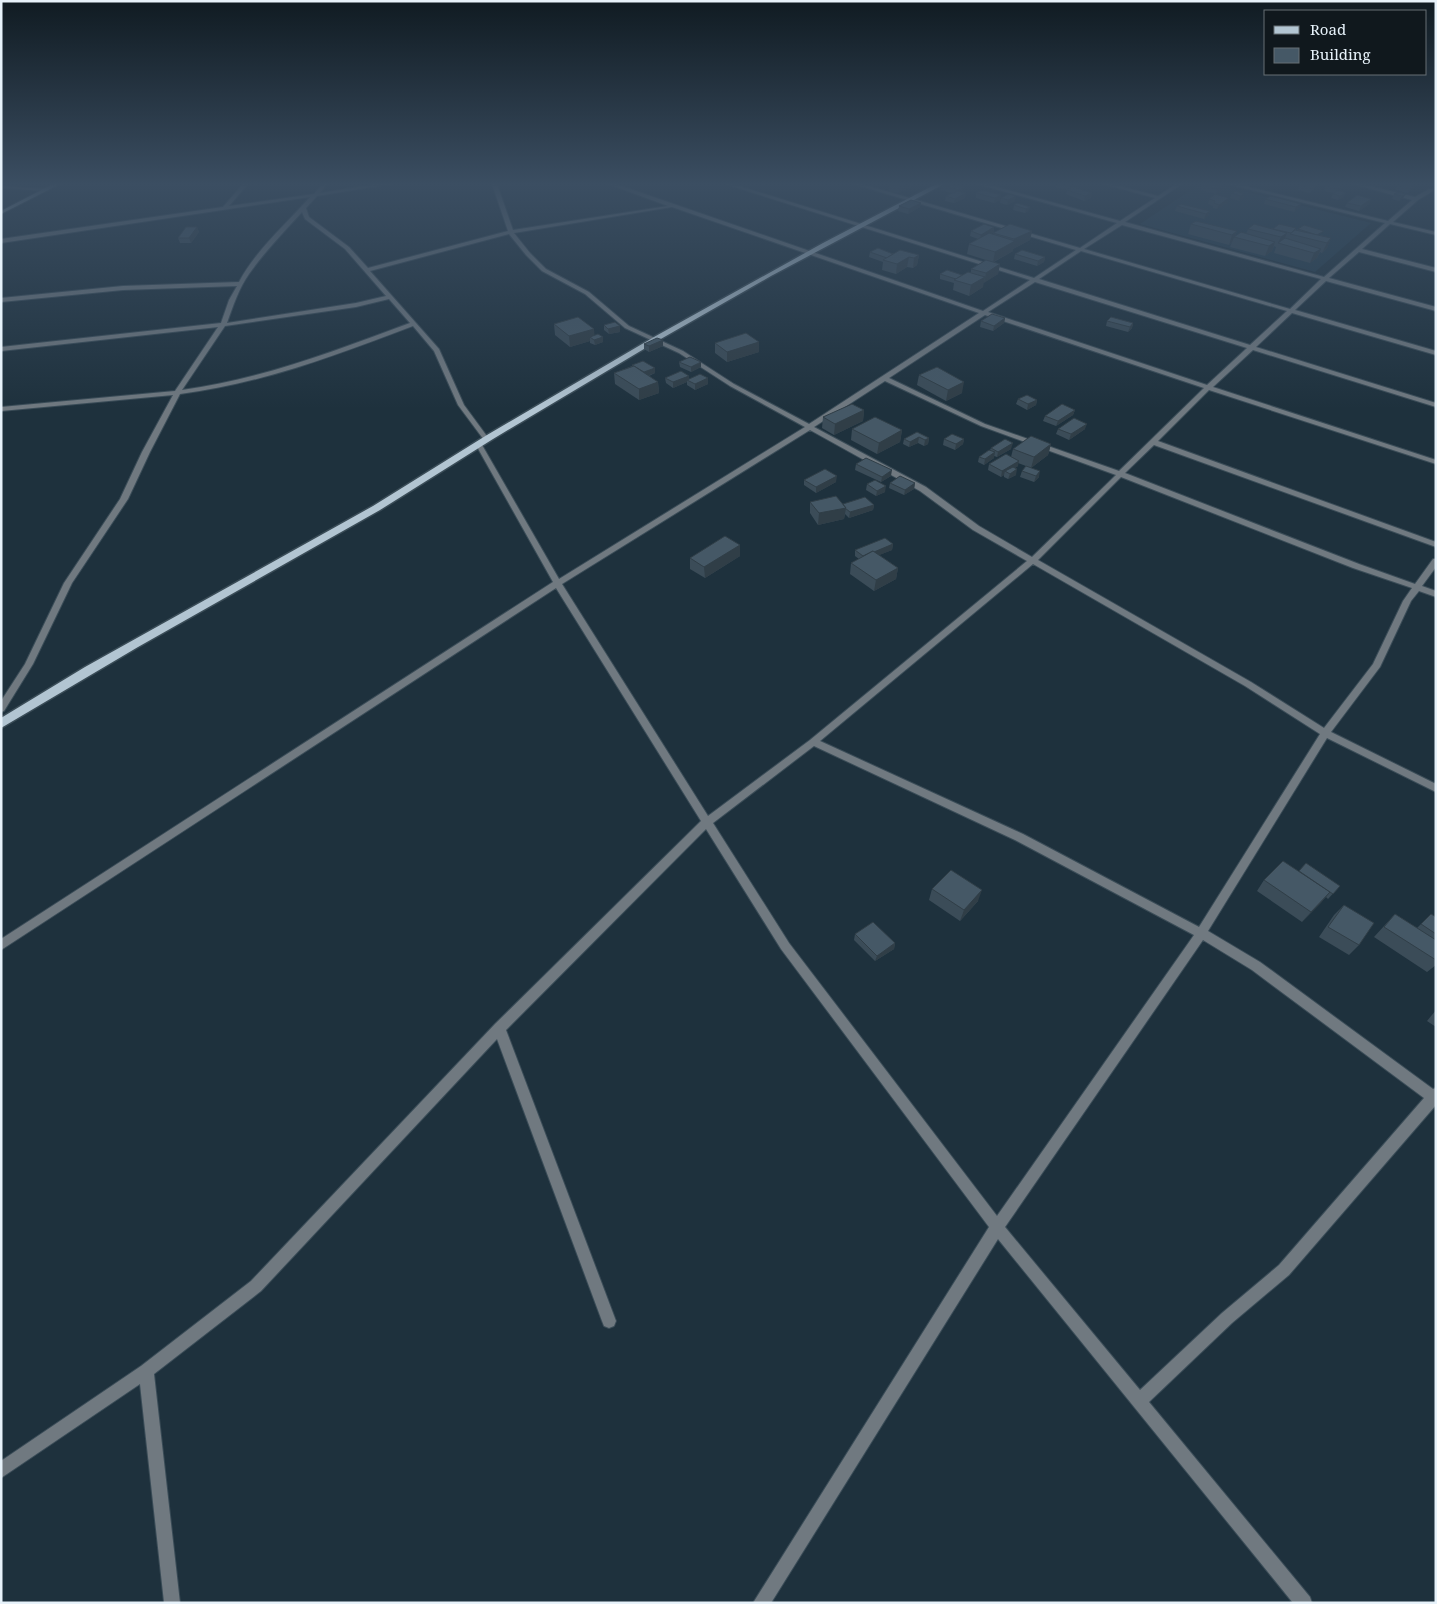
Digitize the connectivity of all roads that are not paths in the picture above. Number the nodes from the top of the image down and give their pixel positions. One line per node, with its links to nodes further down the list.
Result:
1 (259, 259): 17 (street)
2 (356, 259): 13 (street)
3 (411, 259): 13 (street)
4 (534, 259): 25 (street)
5 (795, 259): 25 (main road)
6 (823, 259): 22 (street)
7 (965, 259): 16 (street)
8 (1066, 259): 16 (street)
9 (1110, 259): 21 (street)
10 (1251, 259): 15 (street)
11 (1348, 259): 15 (street)
12 (1393, 259): 14 (street)
13 (366, 270): 18 (street)
14 (1436, 270)
15 (1325, 279): 20 (street); 21 (street)
16 (1035, 280): 22 (street); 26 (street)
17 (240, 284): 19 (street); 24 (street)
18 (389, 297): 23 (street); 24 (street)
19 (1, 300)
20 (1436, 309)
21 (1291, 311): 26 (street); 28 (street)
22 (986, 312): 29 (street); 30 (street)
23 (413, 324): 31 (street); 35 (street)
24 (223, 325): 27 (street); 31 (street)
25 (656, 339): 34 (street); 35 (main road)
26 (1252, 348): 30 (street); 32 (street)
27 (1, 349)
28 (1436, 353)
29 (884, 378): 34 (street); 38 (street)
30 (1207, 388): 36 (street); 37 (street)
31 (177, 393): 33 (street); 45 (street)
32 (1436, 404)
33 (1, 409)
34 (810, 427): 40 (street); 42 (street)
35 (482, 442): 42 (street); 46 (main road)
36 (1153, 442): 38 (street); 39 (street)
37 (1436, 462)
38 (1120, 474): 40 (street); 43 (street)
39 (1436, 545)
40 (1034, 559): 47 (street); 48 (street)
41 (1436, 561): 43 (street)
42 (558, 583): 50 (street); 52 (street)
43 (1416, 587): 44 (street); 47 (street)
44 (1436, 594)
45 (1, 709)
46 (1, 724)
47 (1325, 733): 49 (street); 51 (street)
48 (813, 742): 50 (street); 51 (street)
49 (1436, 788)
50 (706, 823): 53 (street); 55 (street)
51 (1201, 933): 54 (street); 55 (street)
52 (1, 945)
53 (499, 1028): 56 (street); 57 (street)
54 (1435, 1097): 58 (street)
55 (996, 1227): 58 (street); 61 (street)
56 (610, 1322)
57 (146, 1372): 59 (street); 60 (street)
58 (1138, 1401): 62 (street)
59 (1, 1470)
60 (172, 1602)
61 (761, 1603)
62 (1304, 1603)

